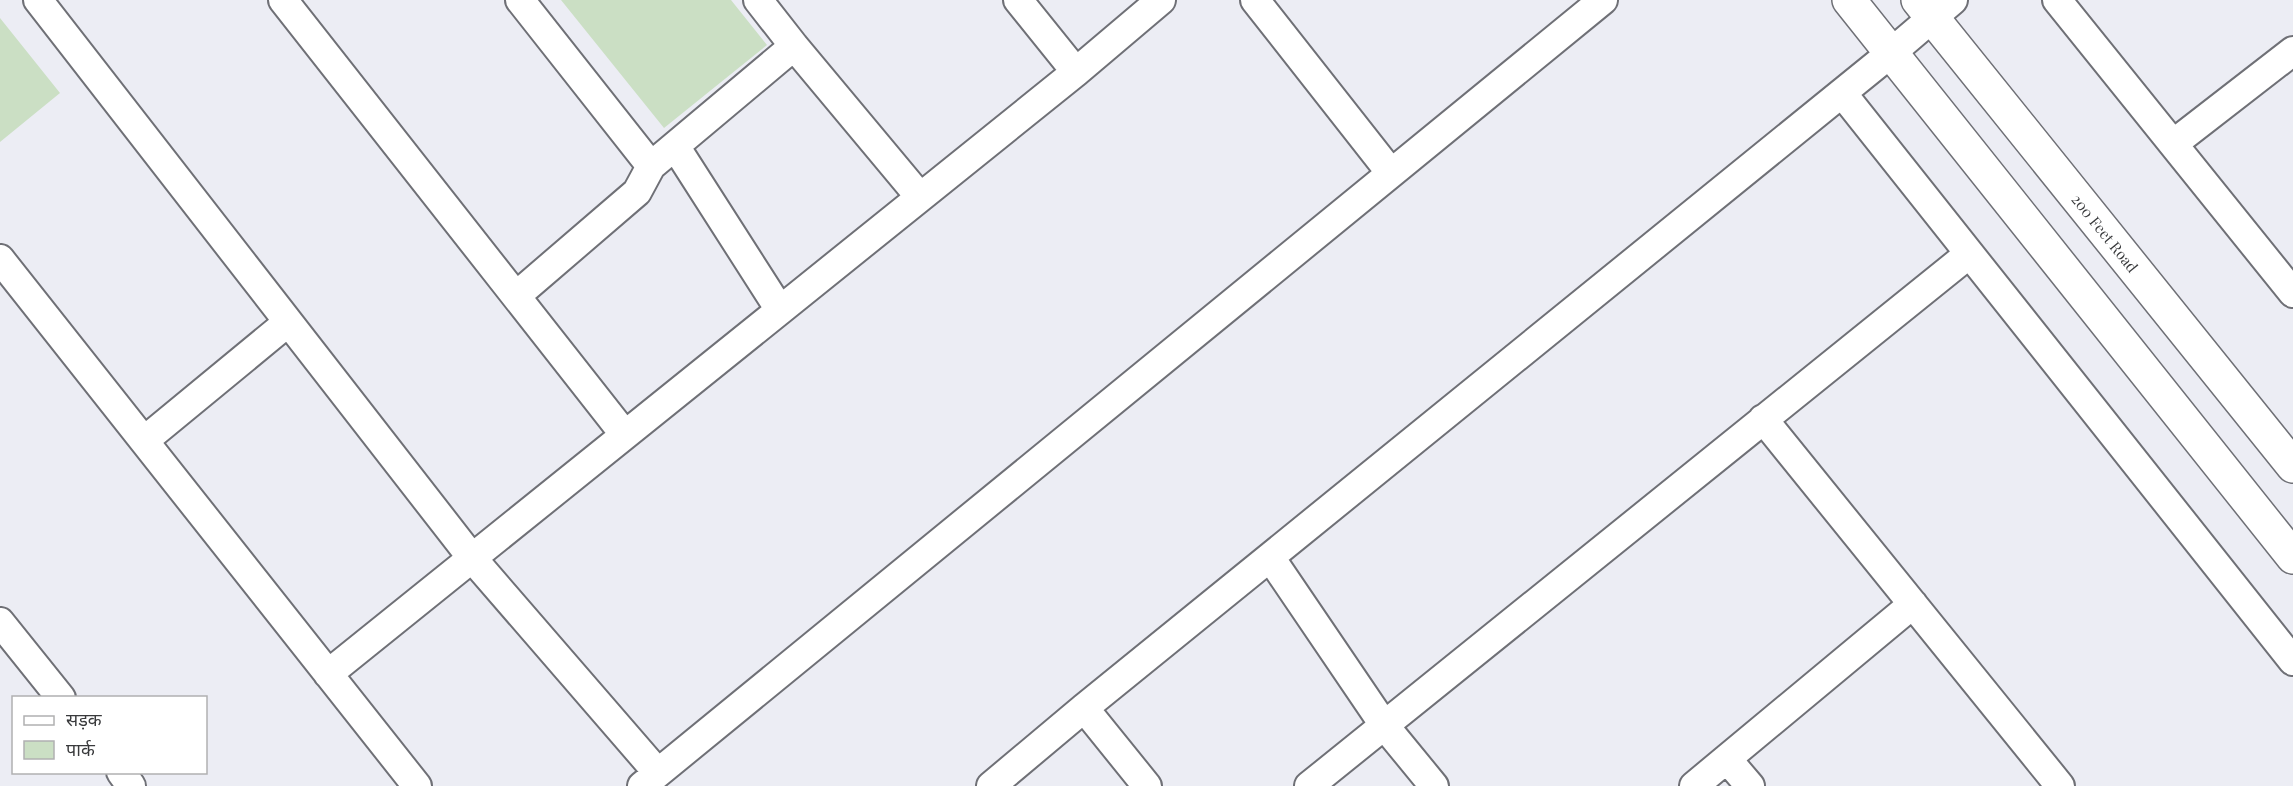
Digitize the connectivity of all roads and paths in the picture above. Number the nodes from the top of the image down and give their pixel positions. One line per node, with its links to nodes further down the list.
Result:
1 (38, 0): 27 (street)
2 (283, 0): 25 (street)
3 (520, 0): 19 (street)
4 (758, 0): 12 (street)
5 (1018, 0): 15 (street)
6 (1161, 0): 15 (street)
7 (1256, 0): 20 (street)
8 (1603, 0): 20 (street)
9 (1849, 0): 14 (street)
10 (2057, 0): 17 (street)
11 (1934, 6): 14 (street); 31 (street, 200 Feet Road)
12 (794, 46): 18 (street); 21 (street)
13 (2293, 51): 17 (street)
14 (1891, 53): 16 (street); 33 (street)
15 (1076, 72): 21 (street)
16 (1842, 93): 22 (street); 32 (street)
17 (2173, 144): 24 (street)
18 (675, 146): 19 (street); 26 (street)
19 (651, 166): 25 (street)
20 (1391, 173): 43 (street)
21 (920, 197): 26 (street)
22 (1969, 254): 28 (street); 37 (street)
23 (0, 259): 30 (street)
24 (2293, 293)
25 (516, 296): 29 (street)
26 (780, 310): 29 (street)
27 (287, 323): 30 (street); 34 (street)
28 (1763, 419): 35 (street); 41 (street)
29 (625, 435): 34 (street)
30 (145, 440): 38 (street)
31 (2293, 466)
32 (1270, 557): 40 (street); 41 (street)
33 (2293, 557)
34 (472, 558): 38 (street); 43 (street)
35 (1913, 604): 42 (street); 51 (street)
36 (0, 621): 39 (street)
37 (2293, 661)
38 (328, 674): 44 (street)
39 (59, 696)
40 (1084, 708): 45 (street); 46 (street)
41 (1384, 725): 47 (street); 48 (street)
42 (1727, 759): 49 (street); 50 (street)
43 (650, 779)
44 (417, 786)
45 (991, 786)
46 (1147, 786)
47 (1309, 786)
48 (1434, 786)
49 (1695, 786)
50 (1750, 786)
51 (2060, 786)

